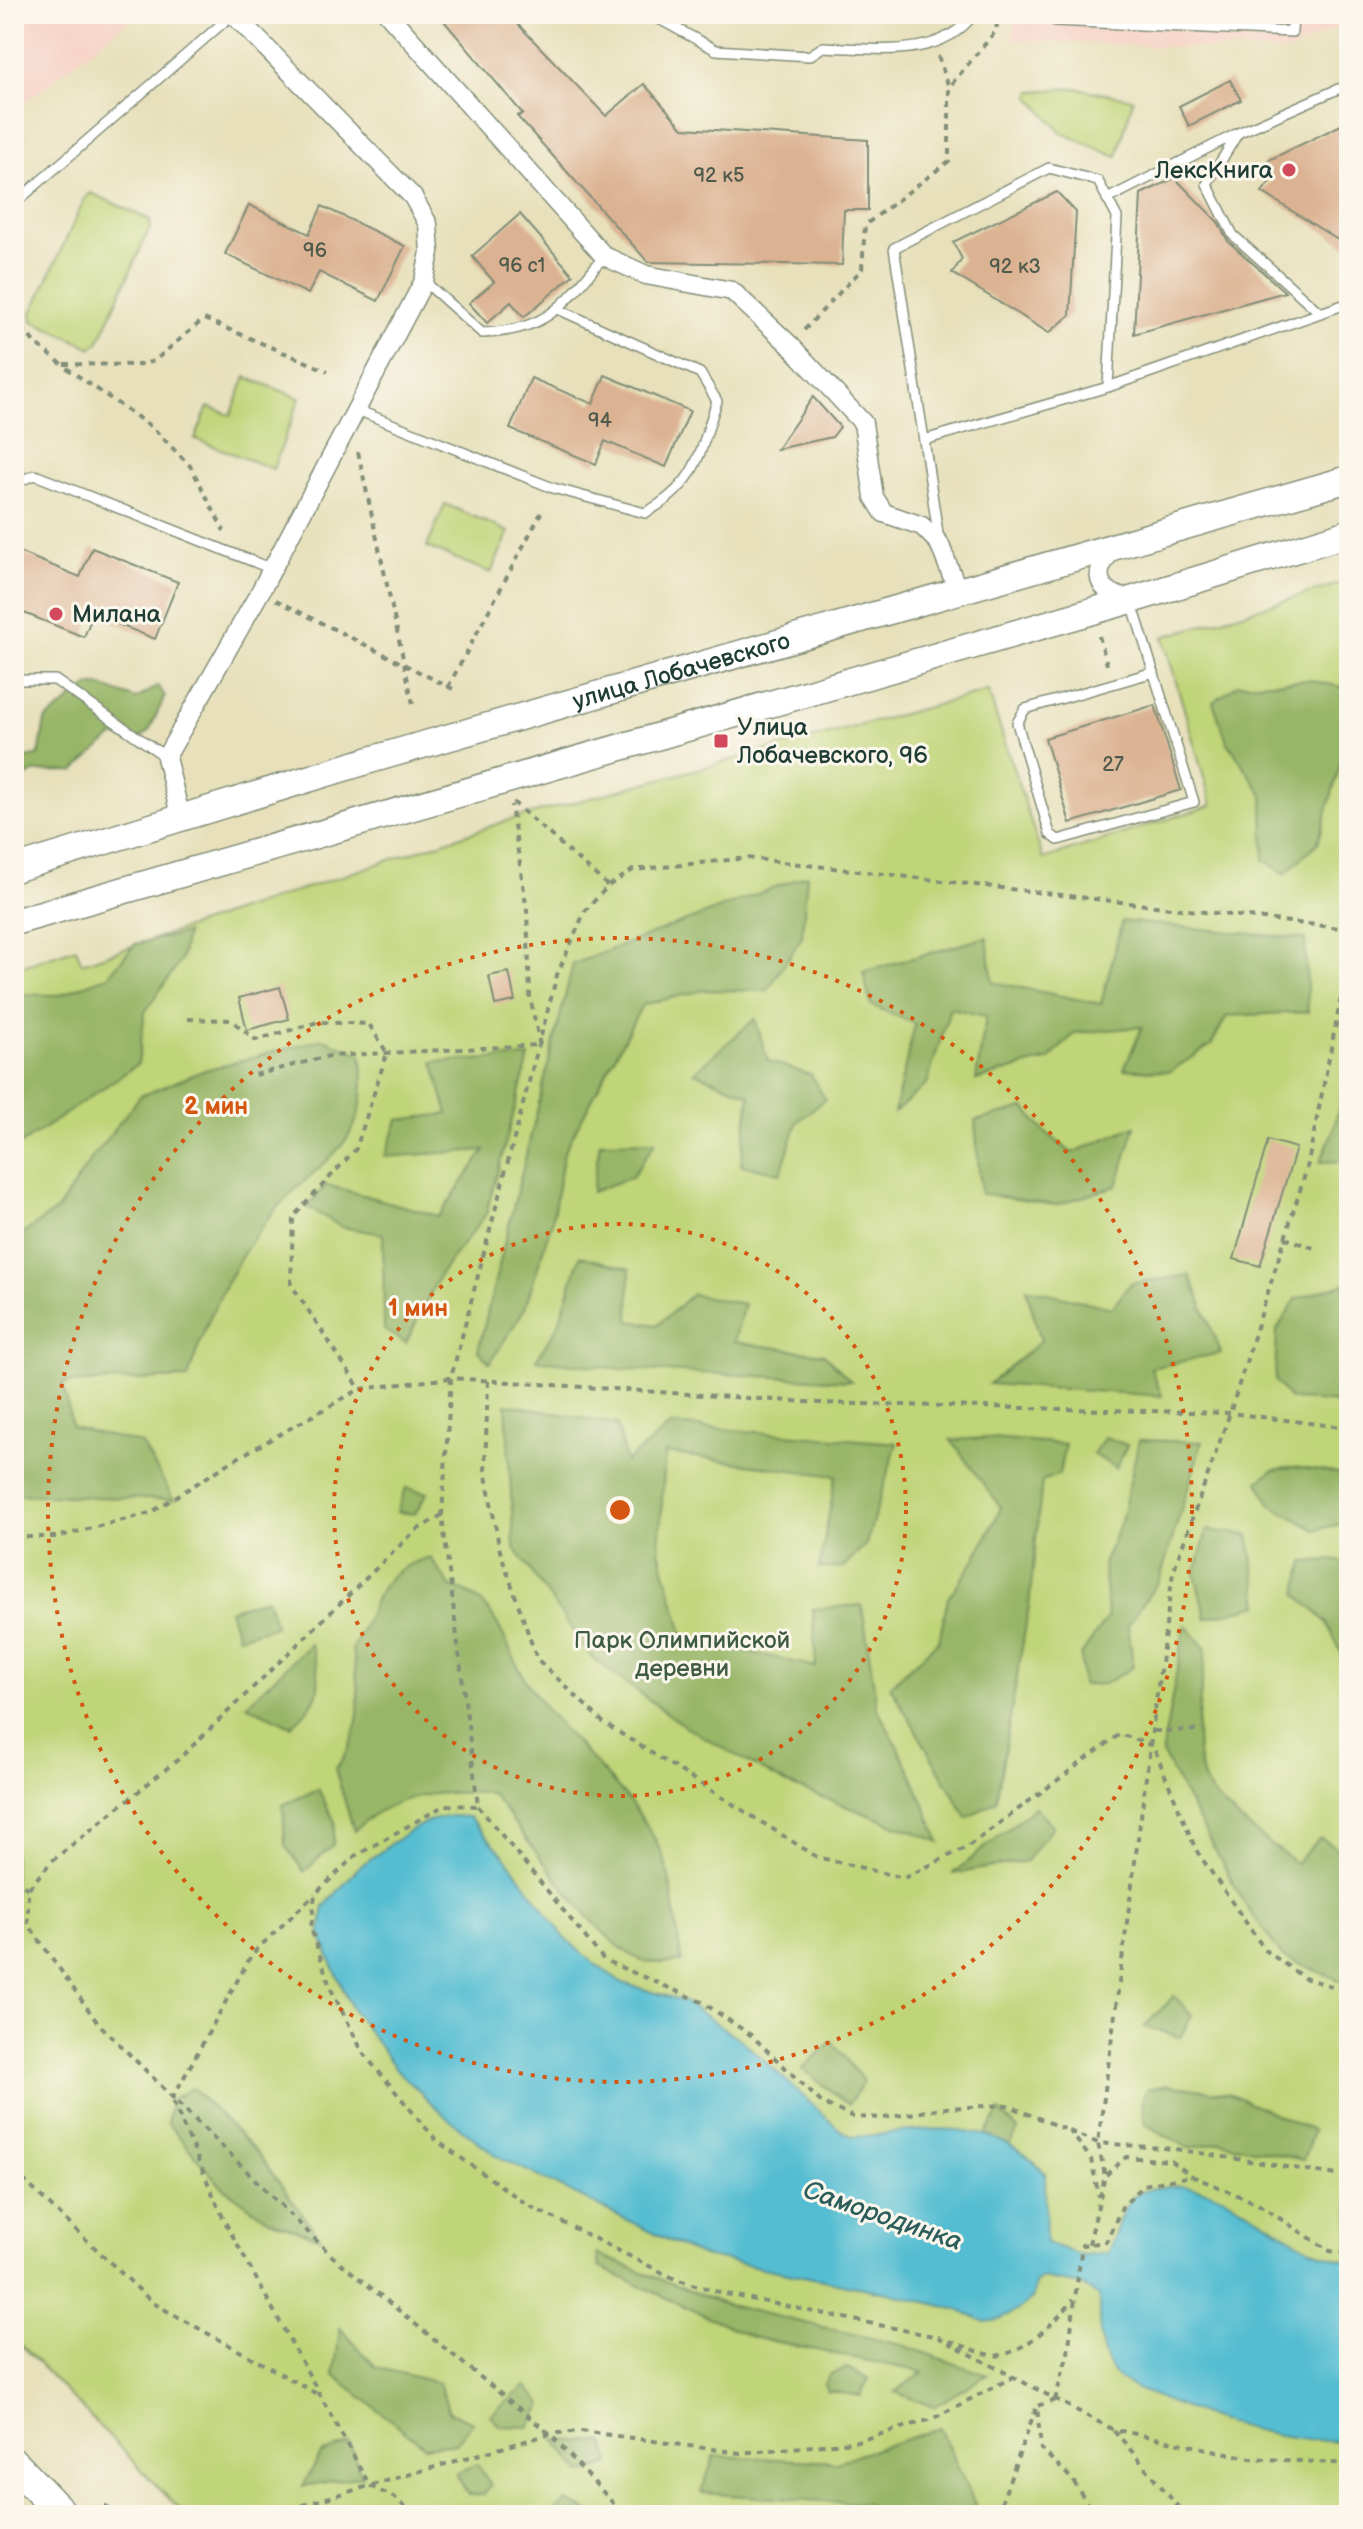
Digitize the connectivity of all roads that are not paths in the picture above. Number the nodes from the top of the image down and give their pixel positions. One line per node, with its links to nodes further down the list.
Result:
1 (233, 14): 10 (lane); 12 (street)
2 (388, 14): 11 (street)
3 (639, 14): 4 (lane)
4 (974, 14)
5 (1055, 14): 6 (lane)
6 (1293, 14)
7 (1349, 88): 8 (lane)
8 (1238, 133): 9 (lane); 15 (lane)
9 (1107, 199): 16 (lane); 18 (lane)
10 (14, 204)
11 (604, 256): 14 (lane); 22 (street)
12 (424, 281): 14 (lane); 17 (street)
13 (1349, 303): 15 (lane)
14 (560, 310): 17 (lane)
15 (1318, 311): 16 (lane)
16 (1108, 387): 18 (lane)
17 (354, 415): 24 (street)
18 (924, 440): 22 (lane)
19 (1349, 479): 23 (main road, улица Лобачевского)
20 (14, 483): 24 (lane)
21 (1349, 533): 26 (main road)
22 (939, 543): 25 (street)
23 (1116, 547): 25 (main road, улица Лобачевского); 26 (street)
24 (272, 569): 29 (street)
25 (959, 593): 30 (main road, улица Лобачевского)
26 (1131, 600): 27 (lane); 32 (main road)
27 (1154, 672): 27 (lane)
28 (14, 680): 29 (lane)
29 (166, 757): 30 (street)
30 (181, 819): 31 (main road, улица Лобачевского)
31 (14, 869)
32 (14, 922)
33 (14, 2464): 34 (main road)
34 (63, 2515)

